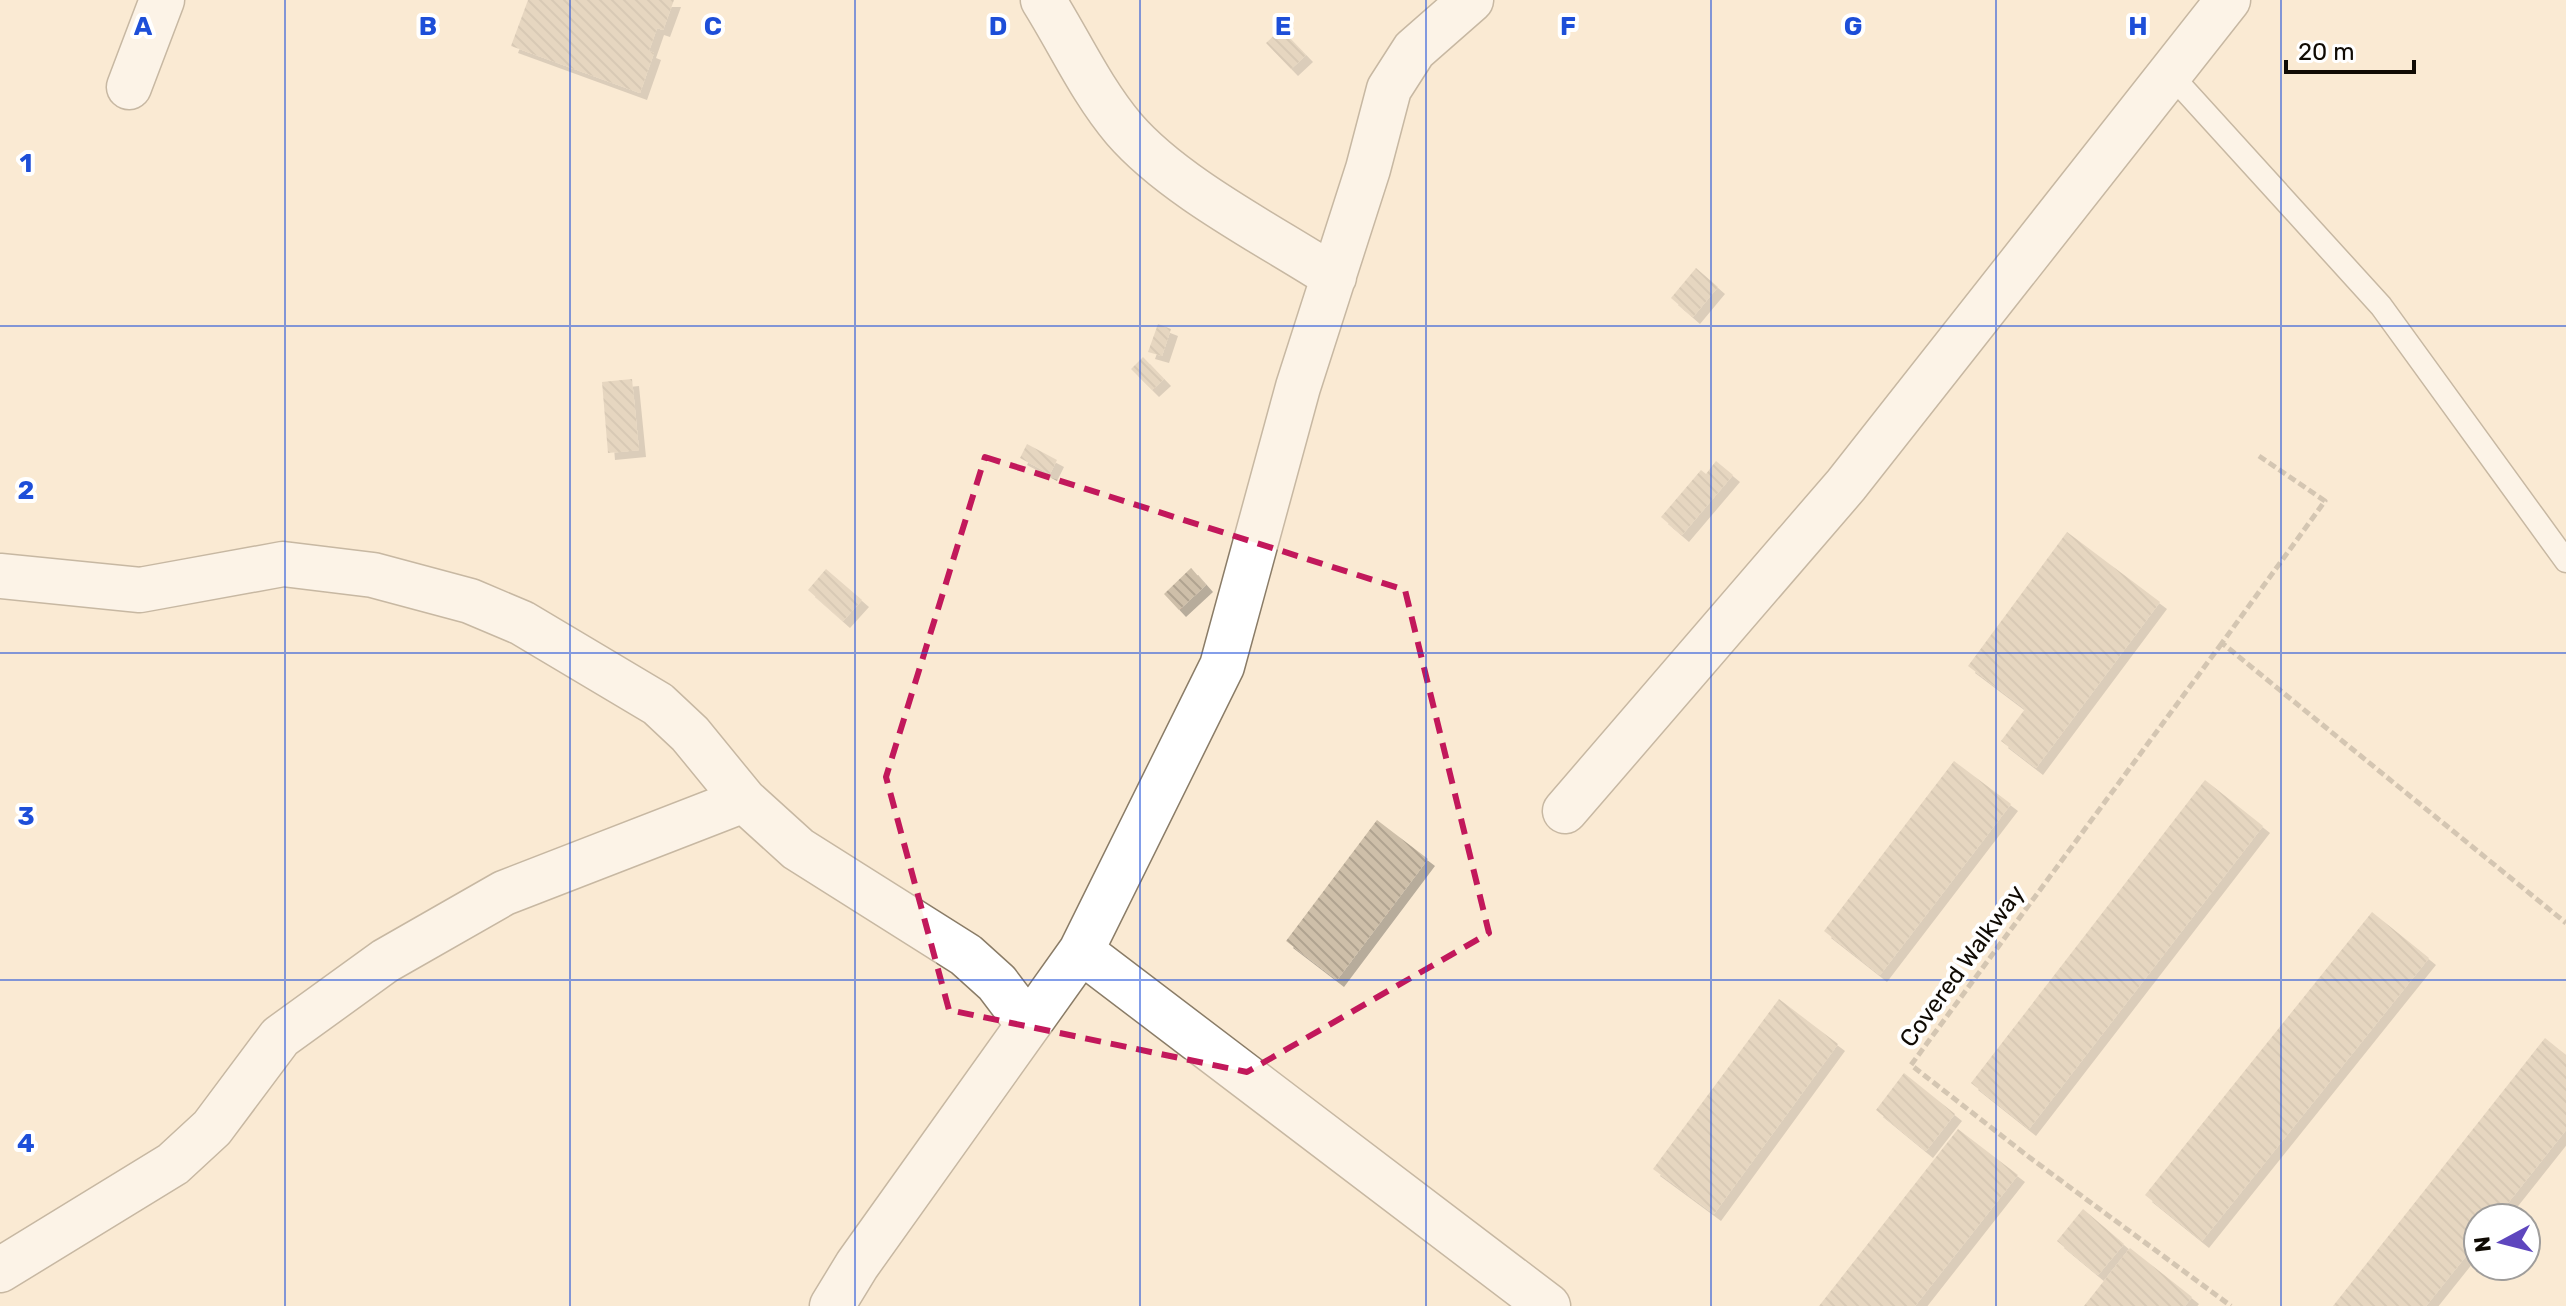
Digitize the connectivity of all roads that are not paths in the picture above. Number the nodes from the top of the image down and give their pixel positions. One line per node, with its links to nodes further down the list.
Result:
1 (162, 0): 6 (street)
2 (1043, 0): 7 (street)
3 (1471, 0): 7 (street)
4 (2228, 0): 5 (street)
5 (2171, 75): 8 (lane); 11 (street)
6 (129, 87)
7 (1334, 277): 12 (street)
8 (2566, 561)
9 (0, 576): 10 (street)
10 (744, 800): 13 (street); 14 (street)
11 (1565, 811)
12 (1081, 951): 13 (street); 16 (street)
13 (1028, 1024): 15 (street)
14 (0, 1270)
15 (832, 1306)
16 (1548, 1306)

